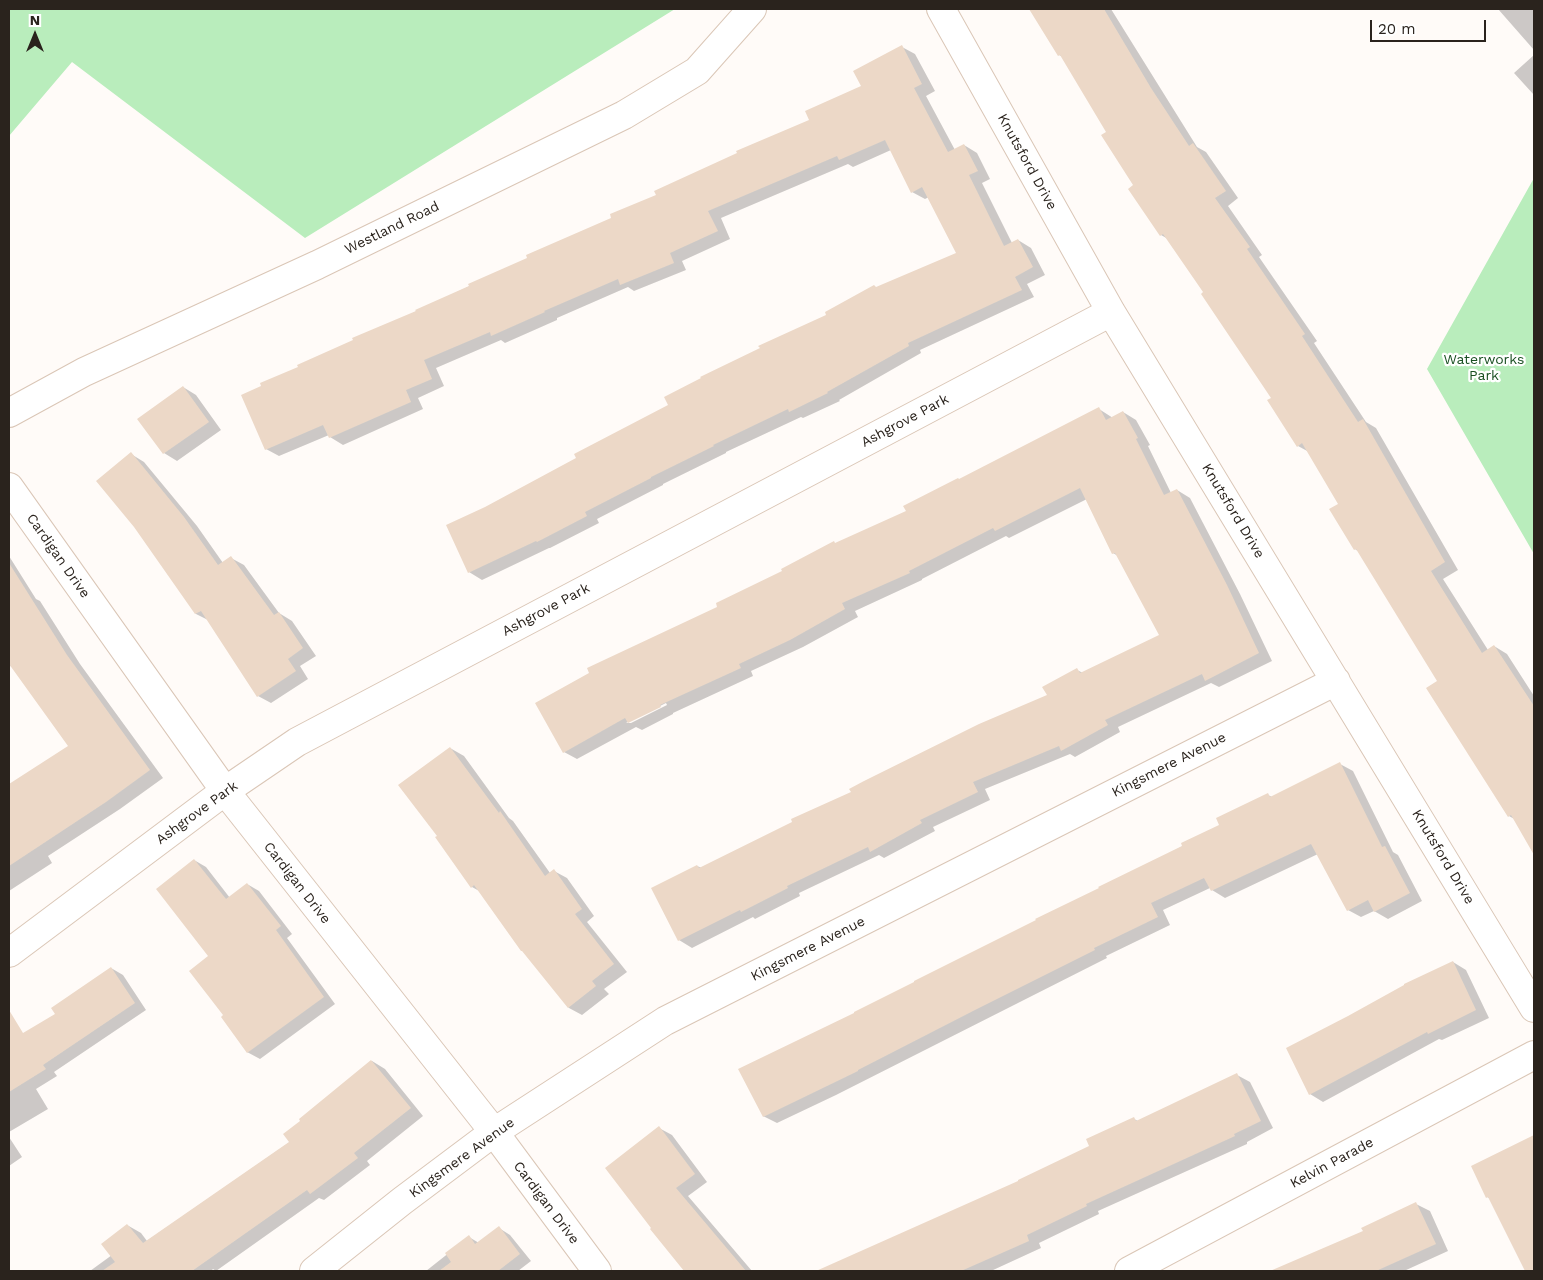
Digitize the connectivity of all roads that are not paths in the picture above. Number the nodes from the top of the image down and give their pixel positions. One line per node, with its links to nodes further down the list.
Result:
1 (752, 9): 4 (street, Westland Road)
2 (941, 9): 3 (street, Knutsford Drive)
3 (1112, 312): 6 (street, Knutsford Drive); 7 (street, Ashgrove Park)
4 (9, 413)
5 (9, 487): 7 (street, Cardigan Drive)
6 (1336, 681): 9 (street, Knutsford Drive); 11 (street, Kingsmere Avenue)
7 (225, 791): 8 (street, Ashgrove Park); 11 (street, Cardigan Drive)
8 (9, 952)
9 (1534, 1008)
10 (1534, 1055): 14 (street, Kelvin Parade)
11 (494, 1132): 12 (street, Kingsmere Avenue); 13 (street, Cardigan Drive)
12 (314, 1271)
13 (597, 1271)
14 (1129, 1271)

